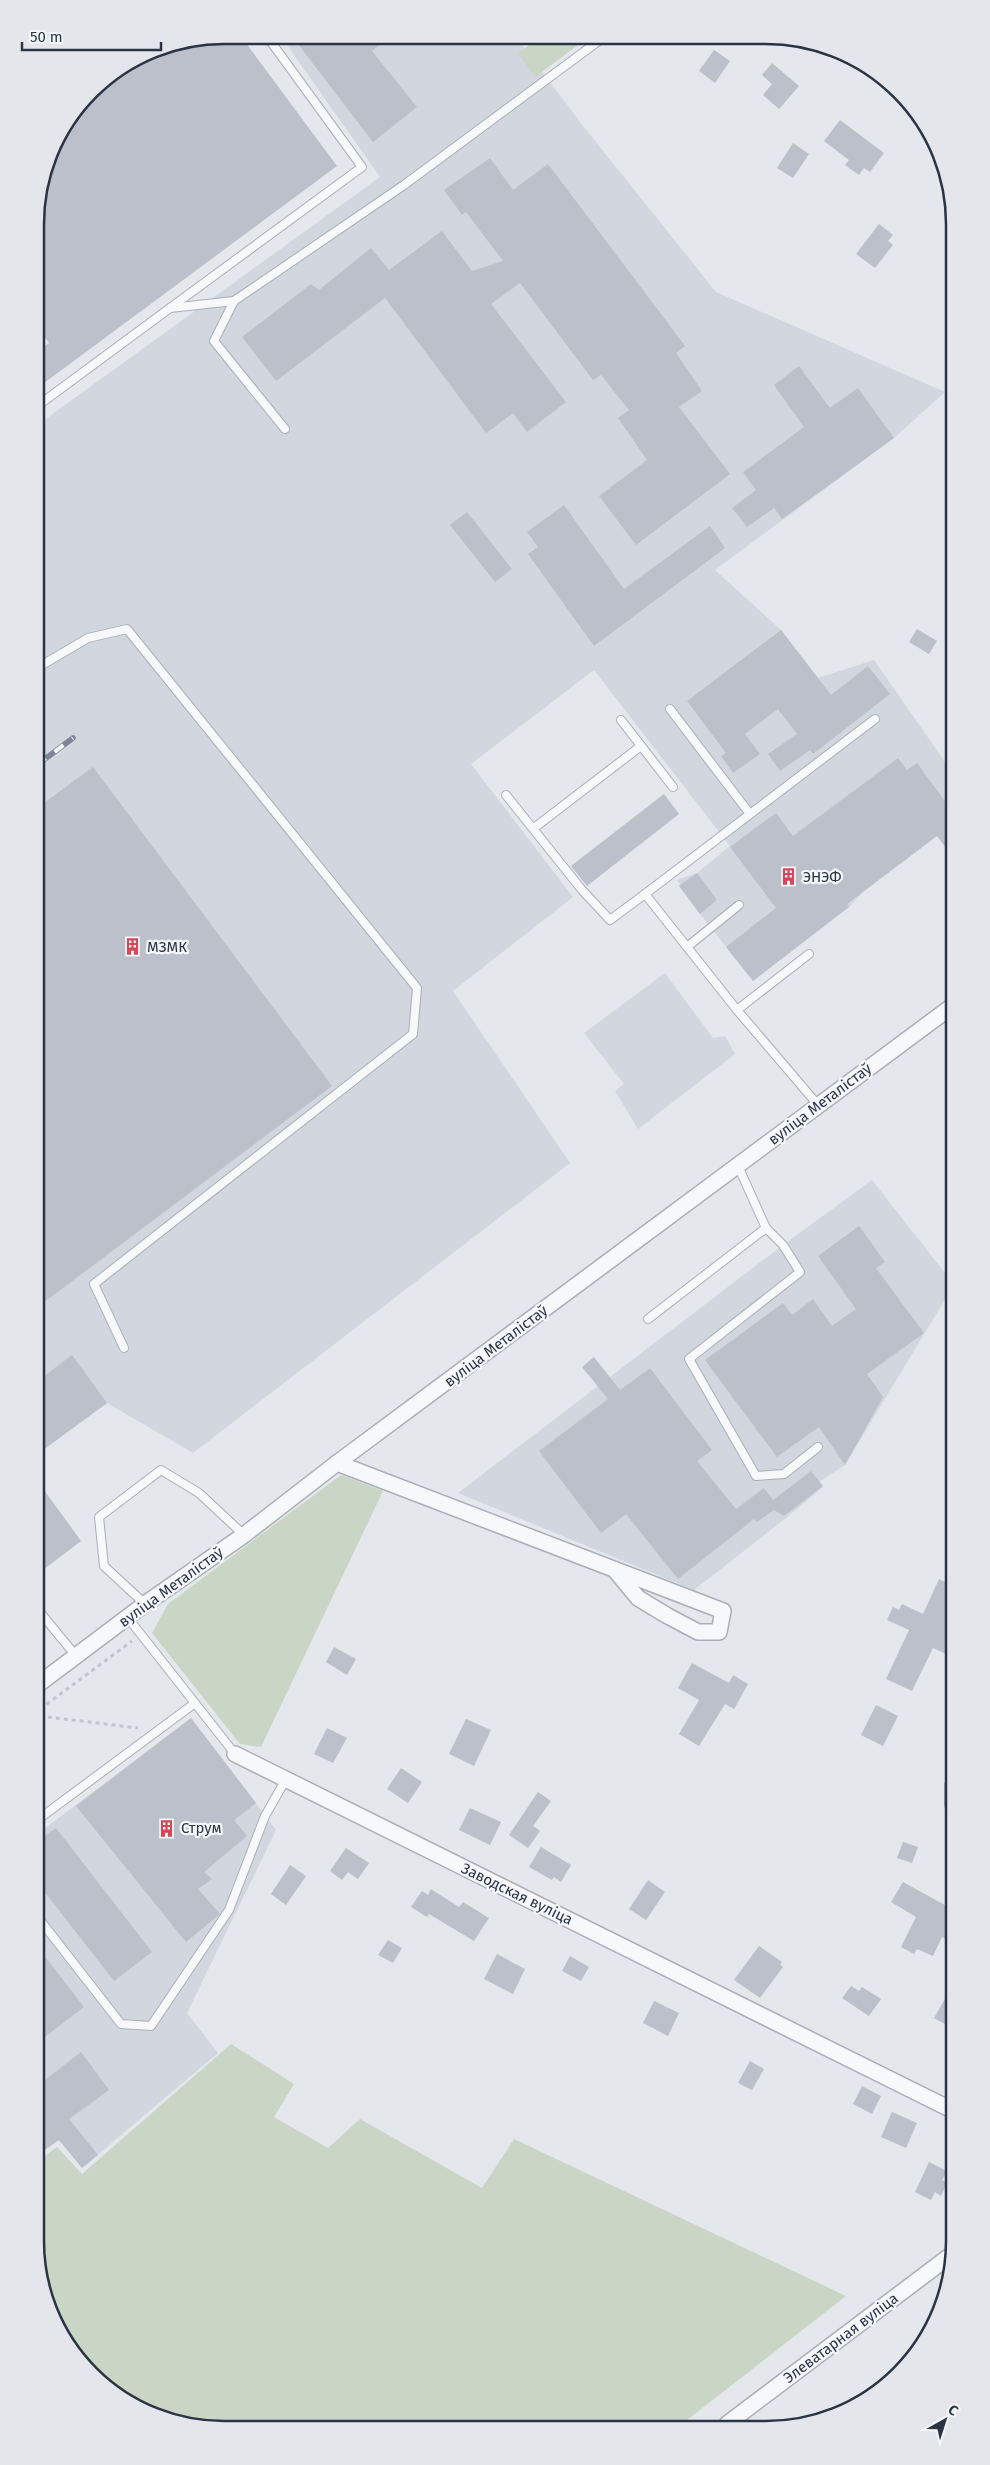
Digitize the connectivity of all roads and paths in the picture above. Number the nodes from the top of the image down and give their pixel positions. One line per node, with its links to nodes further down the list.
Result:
1 (273, 44): 4 (lane)
2 (595, 44): 3 (lane)
3 (234, 301): 4 (lane); 6 (lane)
4 (170, 308): 5 (lane)
5 (44, 401)
6 (285, 429)
7 (44, 664): 26 (lane)
8 (670, 709): 14 (lane)
9 (875, 719): 14 (lane)
10 (621, 720): 11 (lane)
11 (641, 746): 12 (lane); 15 (lane)
12 (673, 787)
13 (506, 794): 15 (lane)
14 (750, 814): 16 (lane)
15 (534, 828): 16 (lane)
16 (645, 894): 18 (lane)
17 (739, 905): 18 (lane)
18 (687, 946): 20 (lane)
19 (809, 954): 20 (lane)
20 (737, 1010): 22 (lane)
21 (946, 1011): 22 (street, вуліца Металістаў)
22 (818, 1105): 23 (street, вуліца Металістаў)
23 (738, 1166): 24 (lane); 28 (street, вуліца Металістаў)
24 (766, 1228): 25 (lane); 27 (lane)
25 (648, 1320)
26 (124, 1348)
27 (818, 1447)
28 (337, 1463): 29 (street, вуліца Металістаў); 30 (street)
29 (244, 1536): 31 (street, вуліца Металістаў); 31 (lane)
30 (614, 1569): 30 (street)
31 (145, 1604): 33 (street, вуліца Металістаў)
32 (44, 1617): 35 (lane)
33 (128, 1618): 34 (lane, Заводская вуліца); 35 (street, вуліца Металістаў)
34 (141, 1634): 37 (lane, Заводская вуліца); 38 (path)
35 (76, 1656): 36 (street, вуліца Металістаў)
36 (44, 1681)
37 (195, 1703): 40 (lane); 41 (lane, Заводская вуліца)
38 (44, 1706)
39 (44, 1717): 40 (path)
40 (158, 1731): 43 (lane)
41 (235, 1754): 42 (street, Заводская вуліца)
42 (286, 1779): 44 (lane); 45 (street, Заводская вуліца)
43 (44, 1815)
44 (44, 1925)
45 (946, 2107)
46 (945, 2259): 47 (street, Элеватарная вуліца)
47 (731, 2421)

